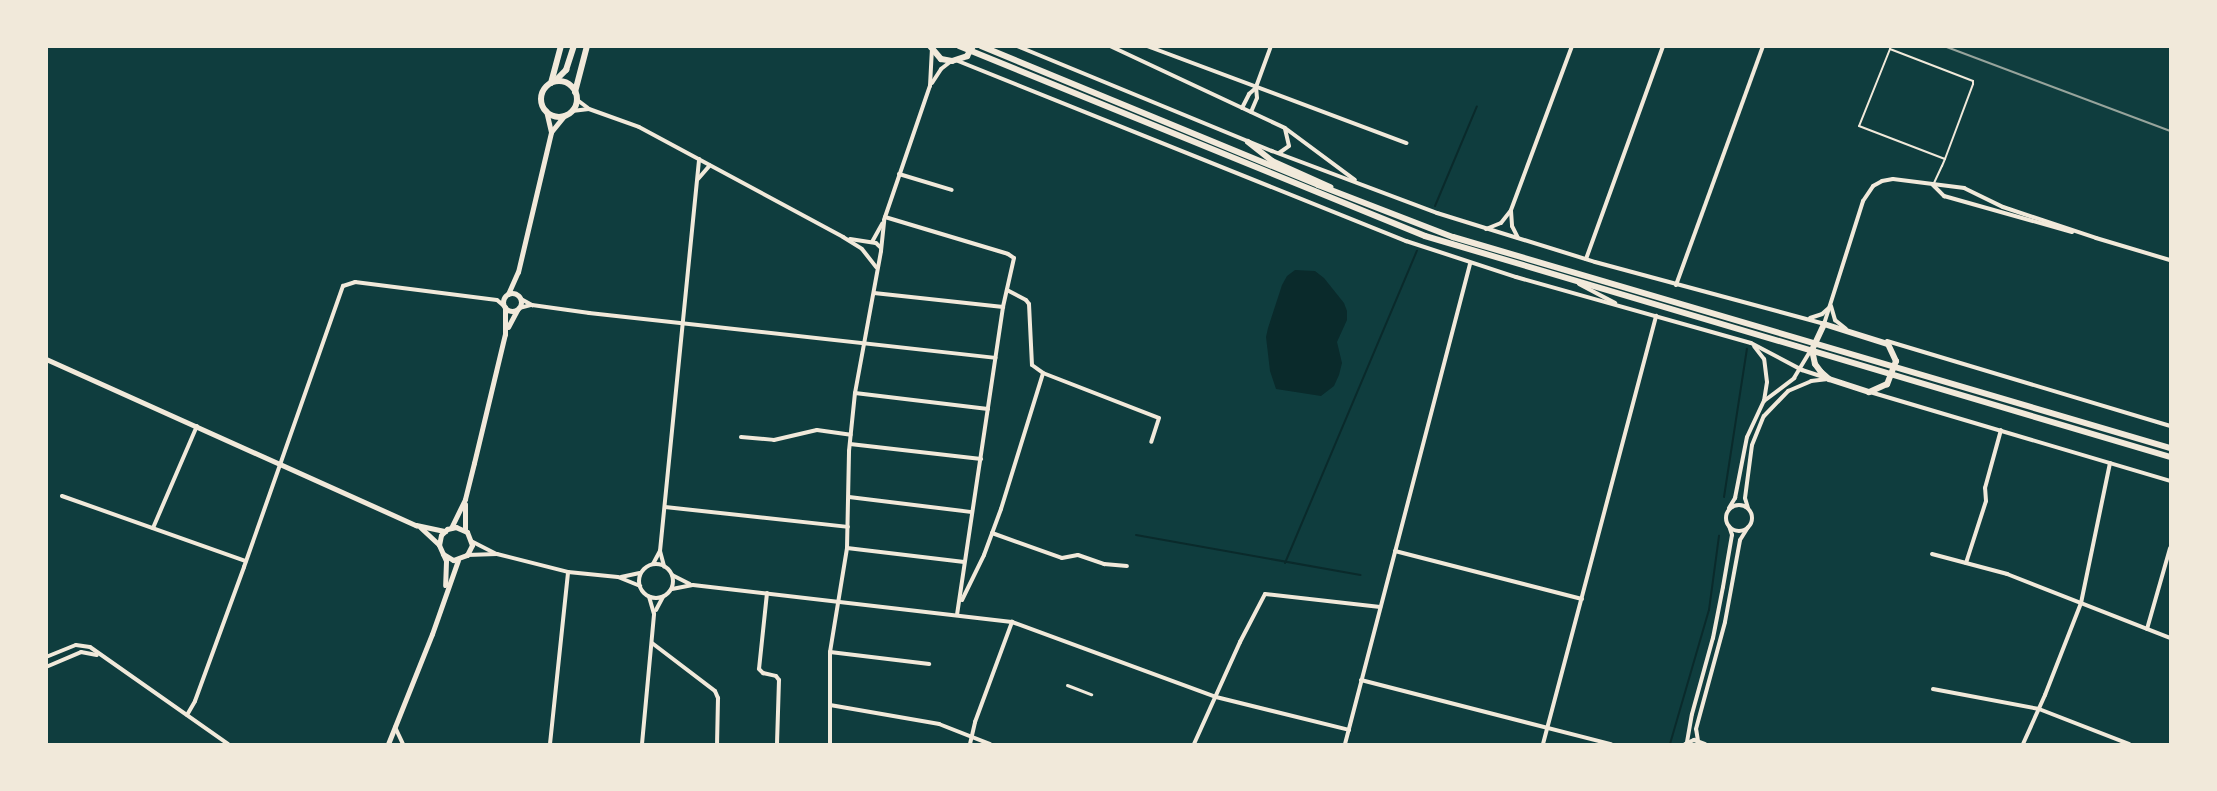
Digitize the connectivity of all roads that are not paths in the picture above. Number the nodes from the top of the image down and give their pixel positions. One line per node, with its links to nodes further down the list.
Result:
1 (561, 46): 17 (main road)
2 (574, 46): 16 (main road)
3 (587, 46): 20 (main road)
4 (959, 46): 14 (main road)
5 (981, 46): 42 (main road)
6 (1017, 46): 29 (street)
7 (1110, 46): 21 (street)
8 (1147, 46): 19 (street)
9 (1271, 46): 19 (street)
10 (1572, 46): 43 (street)
11 (1663, 46): 54 (street)
12 (1763, 46): 60 (street)
13 (930, 48): 15 (main road); 18 (street)
14 (972, 49): 15 (main road); 59 (main road)
15 (955, 61): 18 (street); 56 (street)
16 (568, 64): 17 (main road); 20 (main road)
17 (553, 82): 20 (main road); 23 (main road)
18 (930, 86): 37 (street)
19 (1256, 87): 21 (street); 25 (street); 30 (street)
20 (574, 92): 22 (street); 24 (main road)
21 (1242, 108): 25 (street)
22 (589, 109): 24 (street); 32 (street)
23 (546, 111): 26 (main road); 28 (street)
24 (572, 111): 26 (main road)
25 (1251, 112): 27 (street)
26 (565, 115): 28 (street)
27 (1285, 128): 31 (street); 34 (street)
28 (551, 132): 58 (street)
29 (1248, 142): 31 (street); 42 (main road)
30 (1406, 143)
31 (1278, 154): 36 (street)
32 (699, 159): 35 (street); 38 (street)
33 (1945, 159): 33 (lane); 40 (lane)
34 (1332, 163): 36 (street); 39 (street)
35 (710, 165): 38 (street); 46 (street)
36 (1328, 173): 39 (street)
37 (899, 174): 41 (street); 44 (street)
38 (697, 183): 73 (street)
39 (1363, 184): 45 (street)
40 (1933, 185): 47 (street); 47 (street); 66 (street)
41 (952, 190)
42 (1341, 194): 79 (main road)
43 (1511, 210): 45 (street); 48 (street)
44 (884, 219): 49 (street); 50 (street); 61 (street)
45 (1485, 229): 48 (street)
46 (843, 237): 49 (street); 51 (street)
47 (2096, 238): 55 (street)
48 (1519, 239): 54 (street)
49 (871, 242): 50 (street); 51 (street)
50 (881, 248): 52 (street)
51 (864, 252): 53 (street)
52 (879, 256): 53 (street); 57 (street)
53 (870, 259): 57 (street)
54 (1586, 259): 60 (street)
55 (2170, 260)
56 (1470, 263): 68 (street); 127 (street)
57 (876, 268): 62 (street)
58 (518, 272): 63 (street); 64 (street)
59 (1568, 279): 68 (street); 81 (main road)
60 (1676, 285): 72 (street)
61 (1007, 290): 69 (street); 86 (street)
62 (874, 293): 69 (street); 80 (street)
63 (508, 294): 64 (street); 67 (street)
64 (521, 298): 65 (street); 70 (street)
65 (532, 305): 70 (street); 73 (street)
66 (1831, 305): 72 (street); 74 (street); 75 (street)
67 (504, 306): 70 (street); 76 (street); 104 (street)
68 (1621, 306): 71 (street)
69 (1003, 307): 82 (street)
70 (518, 309): 76 (street)
71 (1656, 316): 78 (street); 150 (street)
72 (1807, 319): 74 (street)
73 (682, 323): 80 (street); 109 (street)
74 (1824, 324): 75 (main road); 79 (main road)
75 (1848, 330): 77 (main road)
76 (505, 334): 108 (street)
77 (1884, 340): 84 (main road); 94 (street)
78 (1751, 343): 85 (street); 91 (street)
79 (1815, 343): 81 (main road); 84 (main road)
80 (864, 344): 82 (street); 90 (street)
81 (1812, 350): 85 (street); 87 (main road); 88 (main road)
82 (996, 358): 92 (street)
83 (46, 359): 93 (street)
84 (1895, 366): 87 (main road); 100 (main road)
85 (1802, 370): 88 (street); 91 (street)
86 (1043, 373): 98 (street); 121 (street)
87 (1893, 374): 89 (main road); 101 (main road)
88 (1829, 379): 89 (main road); 111 (street)
89 (1869, 392): 95 (street)
90 (855, 393): 92 (street); 96 (street)
91 (1764, 401): 110 (street)
92 (988, 409): 102 (street)
93 (197, 426): 104 (street); 117 (street)
94 (2170, 426)
95 (2001, 430): 103 (street); 135 (street)
96 (851, 435): 97 (street); 99 (street)
97 (741, 436)
98 (1151, 442)
99 (850, 444): 102 (street); 107 (street)
100 (2170, 448)
101 (2170, 457)
102 (981, 459): 112 (street)
103 (2110, 463): 105 (street); 152 (street)
104 (280, 464): 113 (street); 133 (street)
105 (2170, 481)
106 (62, 496): 117 (street)
107 (849, 497): 112 (street); 115 (street)
108 (465, 499): 118 (street); 119 (street)
109 (664, 507): 115 (street); 126 (street)
110 (1729, 508): 111 (street); 114 (street)
111 (1748, 508): 116 (street)
112 (972, 512): 134 (street)
113 (416, 525): 120 (street); 123 (street)
114 (1729, 526): 116 (street); 179 (street)
115 (848, 527): 124 (street)
116 (1748, 527): 178 (street)
117 (153, 528): 133 (street)
118 (451, 528): 119 (street); 120 (street)
119 (465, 530): 122 (street)
120 (445, 531): 123 (street)
121 (992, 533): 138 (street); 153 (street)
122 (471, 541): 129 (street); 131 (street)
123 (439, 544): 128 (street)
124 (847, 548): 134 (street); 151 (street)
125 (2170, 548): 158 (street)
126 (660, 551): 136 (street); 137 (street)
127 (1395, 551): 150 (street); 154 (street)
128 (443, 554): 132 (street); 147 (street)
129 (497, 554): 131 (street); 139 (street)
130 (1932, 554): 135 (street)
131 (467, 555): 132 (street)
132 (458, 560): 147 (street)
133 (246, 561): 173 (street)
134 (964, 562): 153 (street)
135 (1966, 563): 152 (street)
136 (653, 564): 137 (street); 140 (street)
137 (664, 566): 141 (street)
138 (1127, 566)
139 (568, 572): 142 (street); 183 (street)
140 (642, 573): 142 (street); 144 (street)
141 (672, 574): 143 (street); 145 (street)
142 (618, 577): 144 (street)
143 (693, 585): 145 (street); 146 (street)
144 (640, 586): 148 (street)
145 (672, 589): 149 (street)
146 (767, 593): 151 (street); 186 (street)
147 (444, 596): 174 (street)
148 (650, 597): 149 (street); 155 (street)
149 (663, 597): 155 (street)
150 (1582, 599): 175 (street)
151 (836, 601): 156 (street); 161 (street)
152 (2081, 603): 158 (street); 172 (street)
153 (961, 604): 156 (street)
154 (1380, 608): 166 (street); 170 (street)
155 (654, 614): 160 (street)
156 (957, 614): 157 (street)
157 (1012, 622): 170 (street); 177 (street)
158 (2147, 629): 159 (street)
159 (2170, 638)
160 (652, 643): 184 (street); 185 (street)
161 (830, 652): 164 (street); 171 (street)
162 (46, 657): 163 (street)
163 (103, 657): 165 (street); 173 (street)
164 (928, 664)
165 (46, 667)
166 (1361, 680): 175 (street); 176 (street)
167 (1067, 685): 169 (street)
168 (1933, 689): 172 (street)
169 (1091, 694)
170 (1216, 697): 176 (street); 190 (street)
171 (830, 705): 177 (street); 187 (street)
172 (2039, 709): 195 (street); 196 (street)
173 (187, 715): 180 (street)
174 (395, 727): 181 (street); 182 (street)
175 (1548, 728): 192 (street); 193 (street)
176 (1349, 730): 191 (street)
177 (971, 736): 188 (street); 189 (street)
178 (1698, 741): 179 (street); 194 (street)
179 (1686, 743)
180 (228, 744)
181 (388, 744)
182 (403, 744)
183 (550, 744)
184 (642, 744)
185 (717, 744)
186 (777, 744)
187 (830, 744)
188 (970, 744)
189 (990, 744)
190 (1194, 744)
191 (1345, 744)
192 (1544, 744)
193 (1611, 744)
194 (1705, 744)
195 (2023, 744)
196 (2129, 744)

